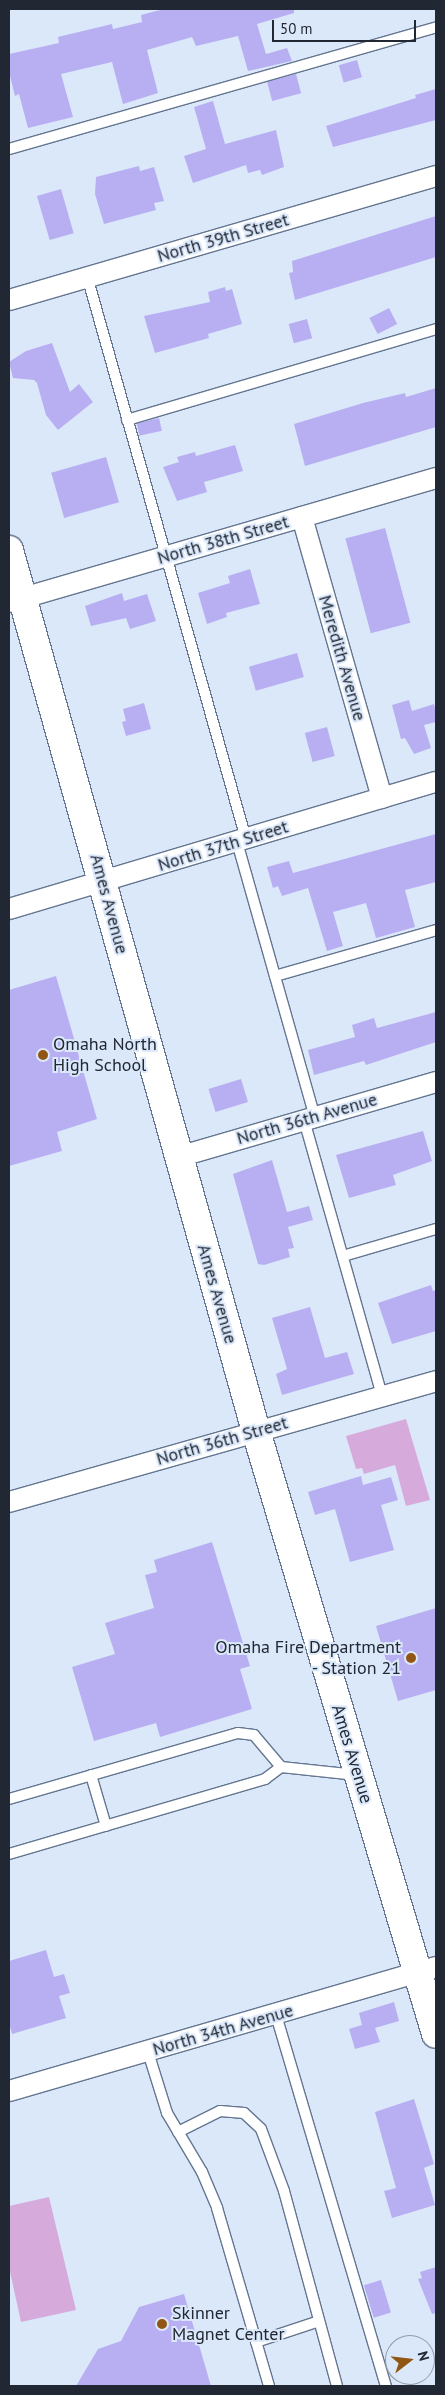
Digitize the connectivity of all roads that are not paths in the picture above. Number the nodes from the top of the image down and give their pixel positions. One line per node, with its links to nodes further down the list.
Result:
1 (436, 27): 2 (lane)
2 (9, 149)
3 (436, 176): 4 (street, North 39th Street)
4 (87, 276): 5 (street, North 39th Street); 7 (lane)
5 (9, 300)
6 (436, 330): 7 (lane)
7 (127, 420): 11 (lane)
8 (436, 478): 9 (street, North 38th Street)
9 (302, 517): 11 (street, North 38th Street); 14 (street, Meredith Avenue)
10 (9, 550): 12 (main road, Ames Avenue)
11 (165, 557): 12 (street, North 38th Street); 15 (lane)
12 (16, 600): 16 (main road, Ames Avenue)
13 (436, 782): 14 (street, North 37th Street)
14 (382, 798): 15 (street, North 37th Street)
15 (241, 840): 16 (street, North 37th Street); 19 (lane)
16 (103, 882): 17 (street, North 37th Street); 22 (main road, Ames Avenue)
17 (9, 909)
18 (436, 930): 19 (lane)
19 (275, 976): 21 (lane)
20 (436, 1082): 21 (street, North 36th Avenue)
21 (310, 1119): 22 (street, North 36th Avenue); 24 (lane)
22 (178, 1157): 27 (main road, Ames Avenue)
23 (436, 1229): 24 (lane)
24 (342, 1256): 26 (lane)
25 (436, 1381): 26 (street, North 36th Street)
26 (382, 1396): 27 (street, North 36th Street)
27 (256, 1431): 28 (street, North 36th Street); 31 (main road, Ames Avenue)
28 (9, 1502)
29 (282, 1767): 30 (lane); 31 (lane); 33 (lane)
30 (91, 1775): 32 (lane); 33 (lane)
31 (358, 1776): 35 (main road, Ames Avenue)
32 (9, 1798)
33 (106, 1826): 34 (lane)
34 (9, 1854)
35 (427, 1970): 36 (street, North 34th Avenue); 37 (main road, Ames Avenue)
36 (276, 2015): 38 (street, North 34th Avenue); 45 (lane)
37 (436, 2034)
38 (148, 2052): 39 (street, North 34th Avenue); 40 (lane)
39 (9, 2091)
40 (178, 2132): 41 (lane); 42 (lane)
41 (319, 2322): 42 (lane); 44 (lane)
42 (256, 2342): 43 (lane)
43 (269, 2386)
44 (337, 2386)
45 (386, 2386)

